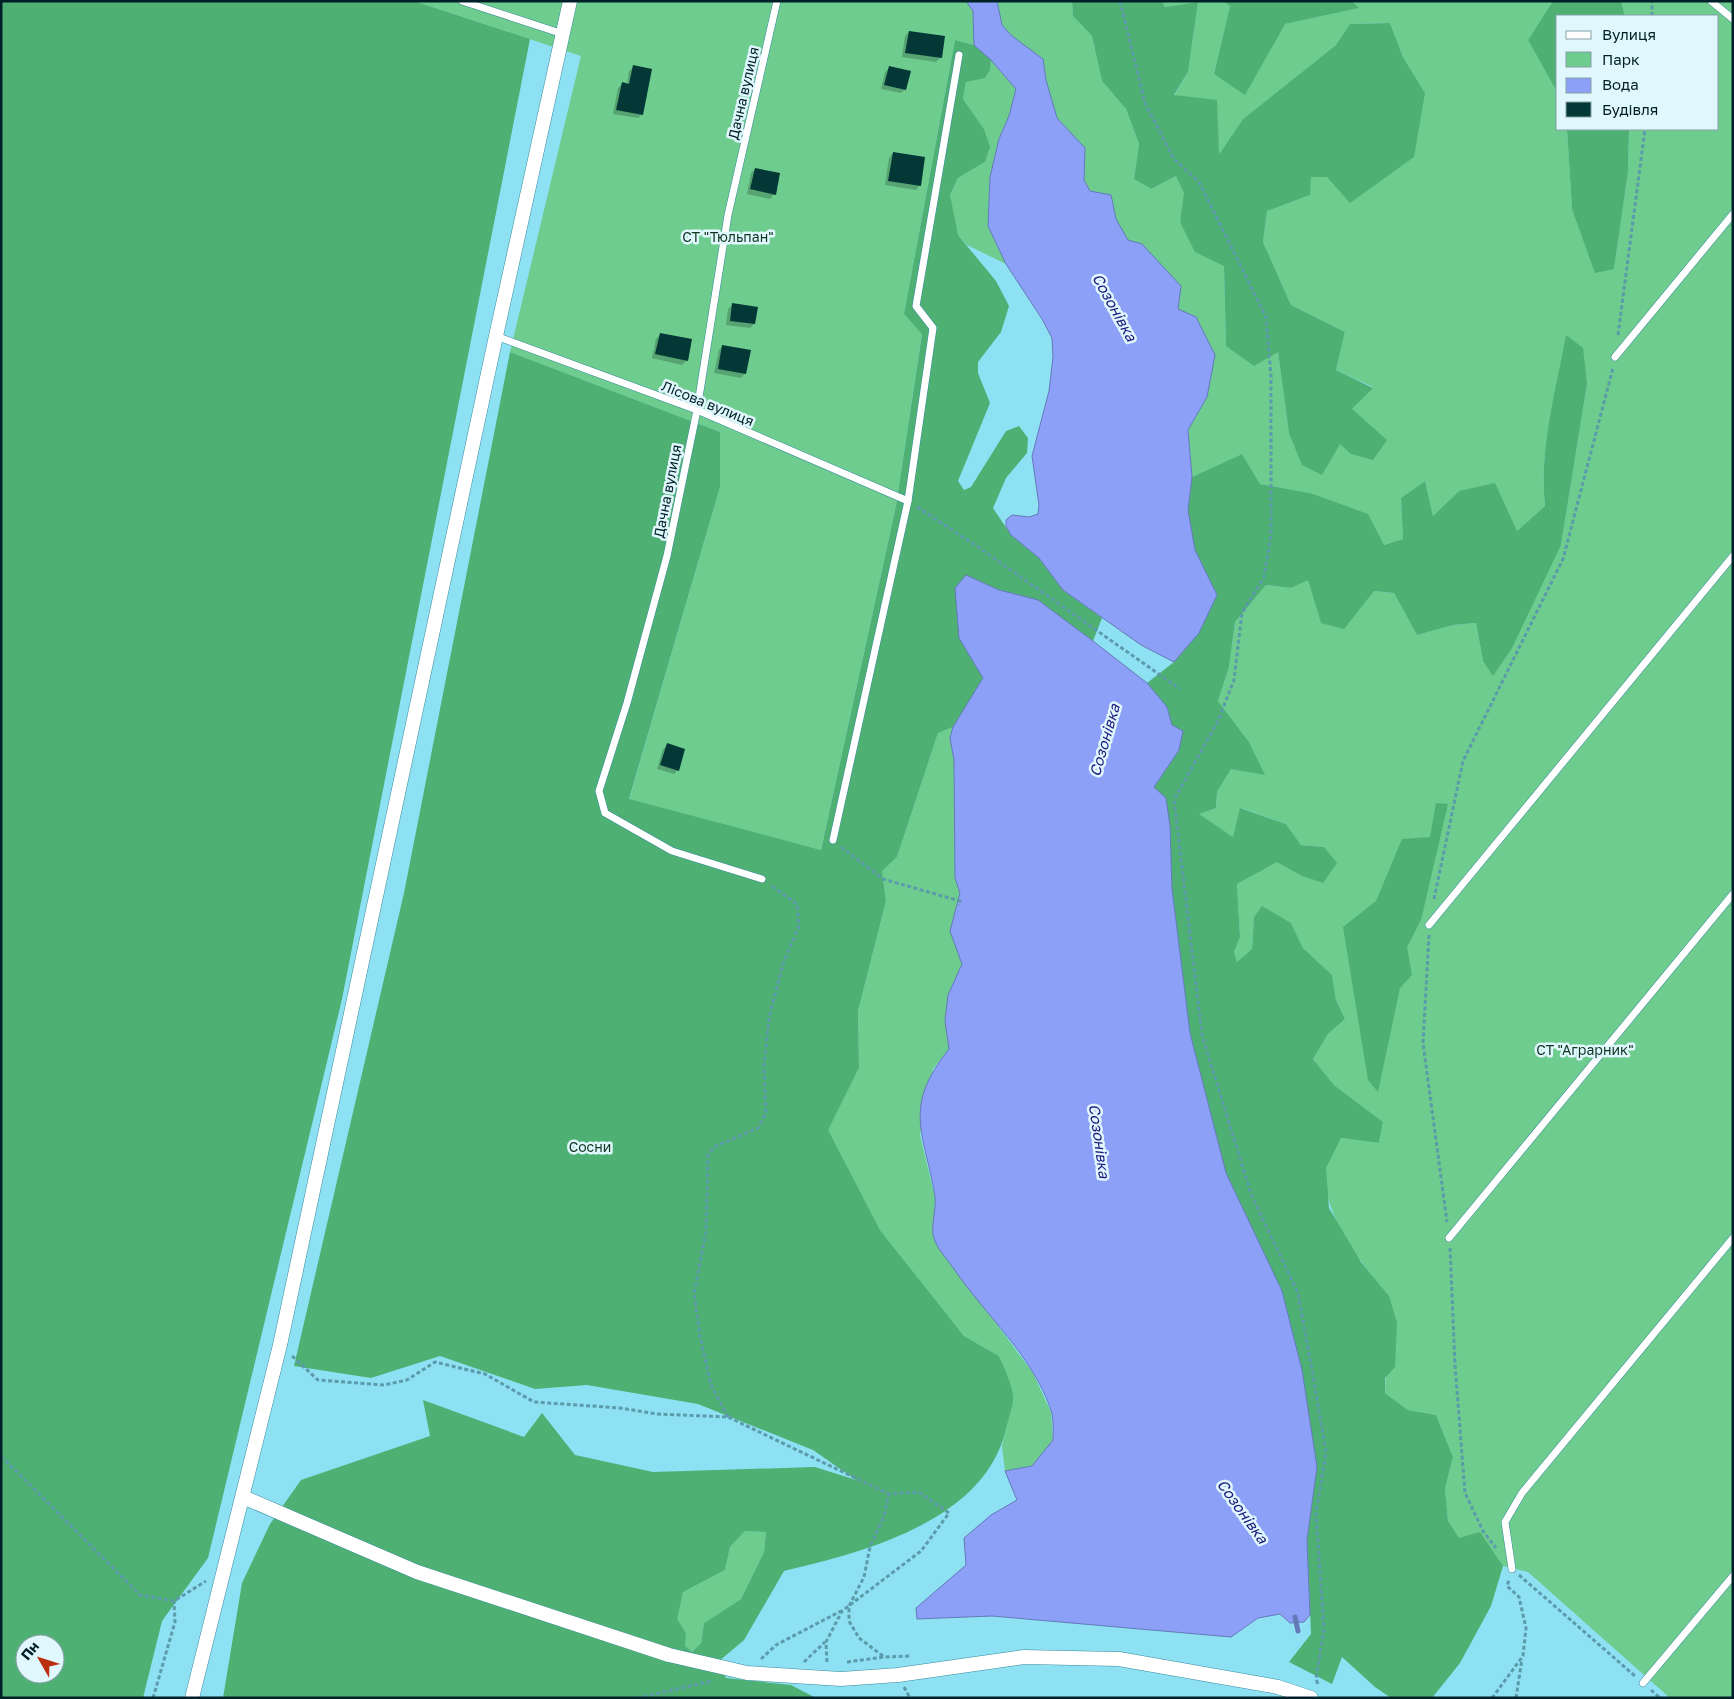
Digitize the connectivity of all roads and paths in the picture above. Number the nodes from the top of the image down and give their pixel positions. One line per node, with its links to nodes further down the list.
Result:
1 (462, 1): 9 (lane)
2 (570, 1): 9 (street)
3 (777, 1): 15 (lane, Дачна вулиця)
4 (1120, 1): 45 (path)
5 (1652, 1): 7 (path)
6 (1711, 1): 8 (lane)
7 (1652, 15)
8 (1733, 19)
9 (564, 34): 13 (street)
10 (959, 55): 16 (lane)
11 (1645, 130): 14 (path)
12 (1733, 214): 14 (lane)
13 (496, 336): 15 (lane, Лісова вулиця); 26 (street)
14 (1615, 357): 23 (path)
15 (697, 410): 16 (lane, Лісова вулиця); 20 (lane, Дачна вулиця)
16 (908, 501): 18 (path); 19 (lane)
17 (1733, 556): 23 (lane)
18 (1180, 689)
19 (833, 840): 22 (path)
20 (762, 879): 27 (path)
21 (1733, 894): 24 (lane)
22 (958, 905)
23 (1429, 925): 24 (path)
24 (1449, 1238): 31 (path)
25 (1733, 1238): 31 (lane)
26 (280, 1345): 27 (path); 30 (street)
27 (728, 1417): 29 (path)
28 (1, 1456): 34 (path)
29 (889, 1494): 35 (path); 35 (path)
30 (244, 1497): 32 (street); 40 (street)
31 (1512, 1569): 39 (path); 44 (path)
32 (222, 1570): 34 (path); 47 (street)
33 (1733, 1576): 44 (lane)
34 (174, 1601): 46 (path)
35 (848, 1606): 36 (path); 38 (path)
36 (842, 1611): 37 (path); 40 (path)
37 (826, 1642): 41 (path); 42 (path)
38 (884, 1656)
39 (1523, 1656): 49 (path); 50 (path)
40 (747, 1673): 41 (street)
41 (790, 1676): 42 (street)
42 (840, 1679): 45 (street)
43 (719, 1680): 48 (path)
44 (1643, 1683): 51 (path)
45 (1316, 1695)
46 (153, 1698)
47 (192, 1698)
48 (637, 1698)
49 (1492, 1698)
50 (1516, 1698)
51 (1660, 1698)

